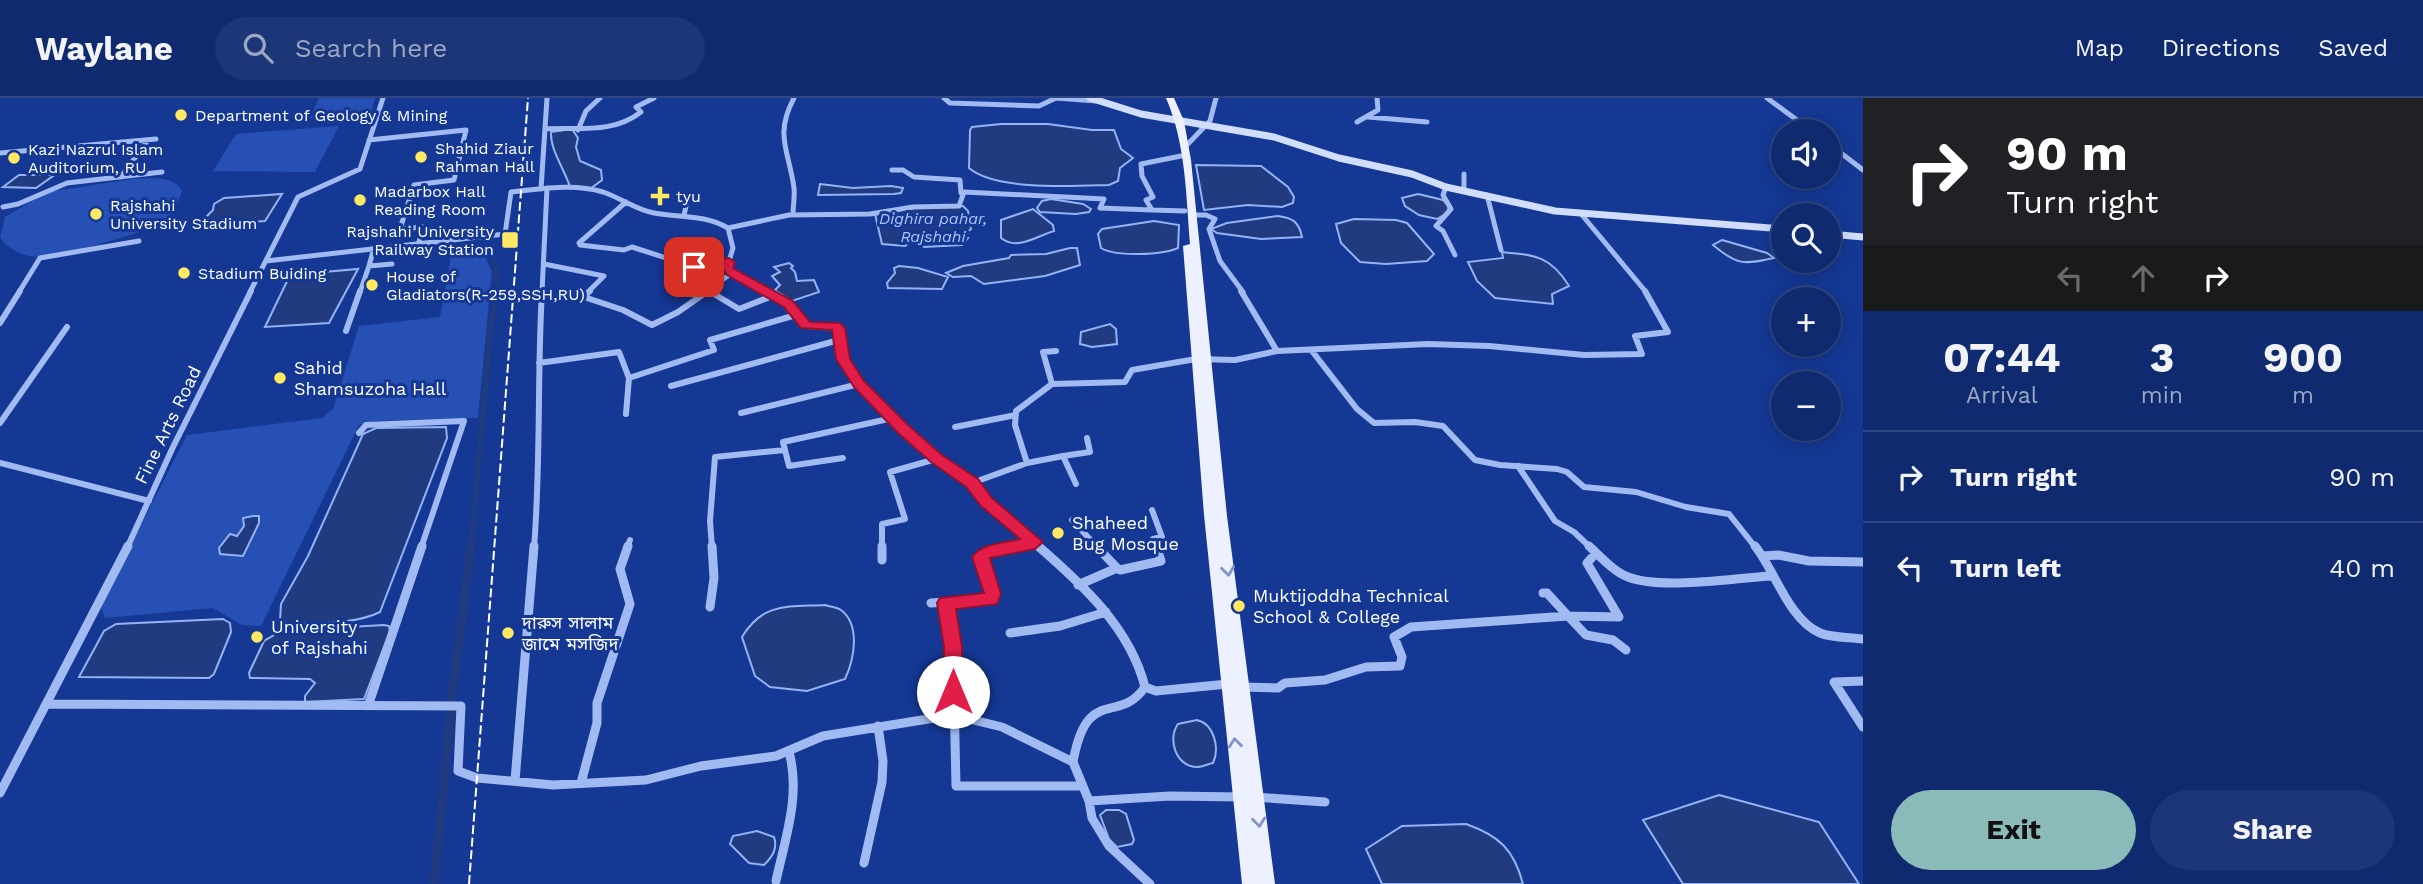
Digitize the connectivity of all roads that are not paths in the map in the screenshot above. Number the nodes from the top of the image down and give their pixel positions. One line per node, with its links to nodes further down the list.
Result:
1 (383, 98): 23 (street, Fine Arts Road)
2 (547, 98): 19 (street)
3 (600, 98): 20 (street)
4 (654, 98): 20 (street)
5 (793, 98): 43 (street)
6 (944, 98): 12 (street)
7 (1164, 98): 15 (main road)
8 (1170, 98): 15 (main road)
9 (1216, 98): 18 (street)
10 (1377, 98): 13 (street)
11 (1767, 98): 14 (street)
12 (1094, 99): 15 (main road)
13 (1368, 117): 16 (street); 17 (street)
14 (1796, 119)
15 (1176, 120): 18 (main road); 24 (main road)
16 (1357, 122)
17 (1427, 122)
18 (1206, 124): 24 (street); 32 (main road)
19 (545, 129): 20 (street); 33 (street)
20 (578, 130)
21 (156, 139): 22 (street)
22 (148, 140): 25 (street); 31 (street)
23 (369, 140): 52 (street); 56 (street, Fine Arts Road)
24 (1184, 152): 40 (street); 41 (main road)
25 (0, 153)
26 (1841, 153): 28 (street)
27 (892, 170): 35 (street)
28 (1863, 170)
29 (162, 172): 31 (street)
30 (1464, 174): 34 (street)
31 (121, 177): 39 (street)
32 (1446, 187): 34 (main road); 55 (street)
33 (544, 188): 38 (street); 52 (street); 59 (street)
34 (1464, 191): 37 (main road)
35 (961, 193): 40 (street); 43 (street)
36 (689, 194): 42 (street)
37 (1487, 195): 44 (main road); 54 (street)
38 (626, 202): 42 (street); 57 (street)
39 (1, 209)
40 (1152, 210): 41 (street)
41 (1189, 213): 46 (street); 72 (main road)
42 (684, 215): 47 (street)
43 (793, 215): 47 (street)
44 (1582, 215): 48 (main road); 71 (street)
45 (1224, 218): 46 (street)
46 (1215, 219): 70 (street)
47 (728, 228): 57 (street)
48 (1771, 228)
49 (1841, 235): 50 (main road)
50 (1863, 237)
51 (139, 241): 65 (street)
52 (419, 242): 53 (street)
53 (374, 248): 56 (street); 60 (street)
54 (1501, 250)
55 (1455, 255)
56 (266, 261): 95 (street, Fine Arts Road)
57 (729, 262): 61 (street)
58 (392, 264): 60 (street)
59 (544, 264): 62 (street); 73 (street)
60 (369, 266): 67 (street)
61 (732, 273): 62 (street); 63 (street)
62 (708, 290): 63 (street)
63 (775, 295): 64 (street)
64 (796, 315): 68 (street); 74 (street)
65 (0, 323)
66 (67, 327): 82 (street)
67 (346, 331)
68 (839, 340): 75 (street); 77 (street)
69 (1056, 351): 76 (street)
70 (1277, 351): 71 (street); 72 (street)
71 (1312, 351): 92 (street)
72 (1201, 359): 76 (street); 117 (main road); 119 (main road, one-way to 119)
73 (539, 363): 74 (street); 127 (street)
74 (629, 377): 79 (street)
75 (859, 384): 78 (street); 81 (street)
76 (1052, 384): 80 (street)
77 (671, 386)
78 (741, 413)
79 (626, 414)
80 (1016, 415): 83 (street); 91 (street)
81 (893, 418): 86 (street); 89 (street)
82 (0, 423)
83 (955, 427)
84 (359, 433): 121 (street)
85 (1087, 438): 87 (street)
86 (785, 450): 88 (street); 110 (street)
87 (1063, 456): 91 (street); 94 (street)
88 (843, 458)
89 (936, 459): 93 (street); 102 (street)
90 (0, 463): 95 (street)
91 (1027, 463): 93 (street)
92 (1518, 466): 100 (street); 101 (street)
93 (972, 483): 99 (street)
94 (1076, 484)
95 (149, 501): 120 (street, Fine Arts Road)
96 (1152, 510): 104 (street)
97 (1072, 520): 104 (street)
98 (630, 540): 128 (street)
99 (1035, 542): 106 (street); 109 (street)
100 (1596, 553): 105 (street); 112 (street)
101 (1763, 556): 103 (street); 105 (street)
102 (882, 560)
103 (1863, 562)
104 (1117, 568): 106 (street)
105 (1771, 576): 114 (street)
106 (1078, 584): 111 (street)
107 (1543, 593): 112 (street)
108 (931, 603): 109 (street)
109 (946, 603): 122 (street)
110 (710, 607)
111 (1106, 612): 113 (street); 118 (street)
112 (1568, 616): 115 (street); 119 (street)
113 (1010, 633)
114 (1863, 639)
115 (1626, 650)
116 (1863, 681): 124 (street)
117 (1228, 684): 118 (street); 131 (main road, one-way to 117)
118 (1145, 687): 126 (street)
119 (1242, 687): 132 (main road)
120 (46, 704): 121 (street); 130 (street, Fine Arts Road)
121 (368, 706): 127 (street)
122 (953, 715): 123 (street); 126 (street); 129 (street)
123 (878, 726): 125 (street); 135 (street)
124 (1863, 727)
125 (789, 752): 128 (street); 136 (street)
126 (1073, 762): 129 (street)
127 (515, 781): 128 (street)
128 (581, 783)
129 (1081, 786): 133 (street)
130 (0, 793)
131 (1241, 797): 132 (street); 133 (street); 138 (main road)
132 (1256, 797): 134 (street); 139 (main road, one-way to 139)
133 (1089, 801): 137 (street)
134 (1325, 802)
135 (864, 863)
136 (776, 881)
137 (1150, 884)
138 (1251, 884)
139 (1266, 884)

